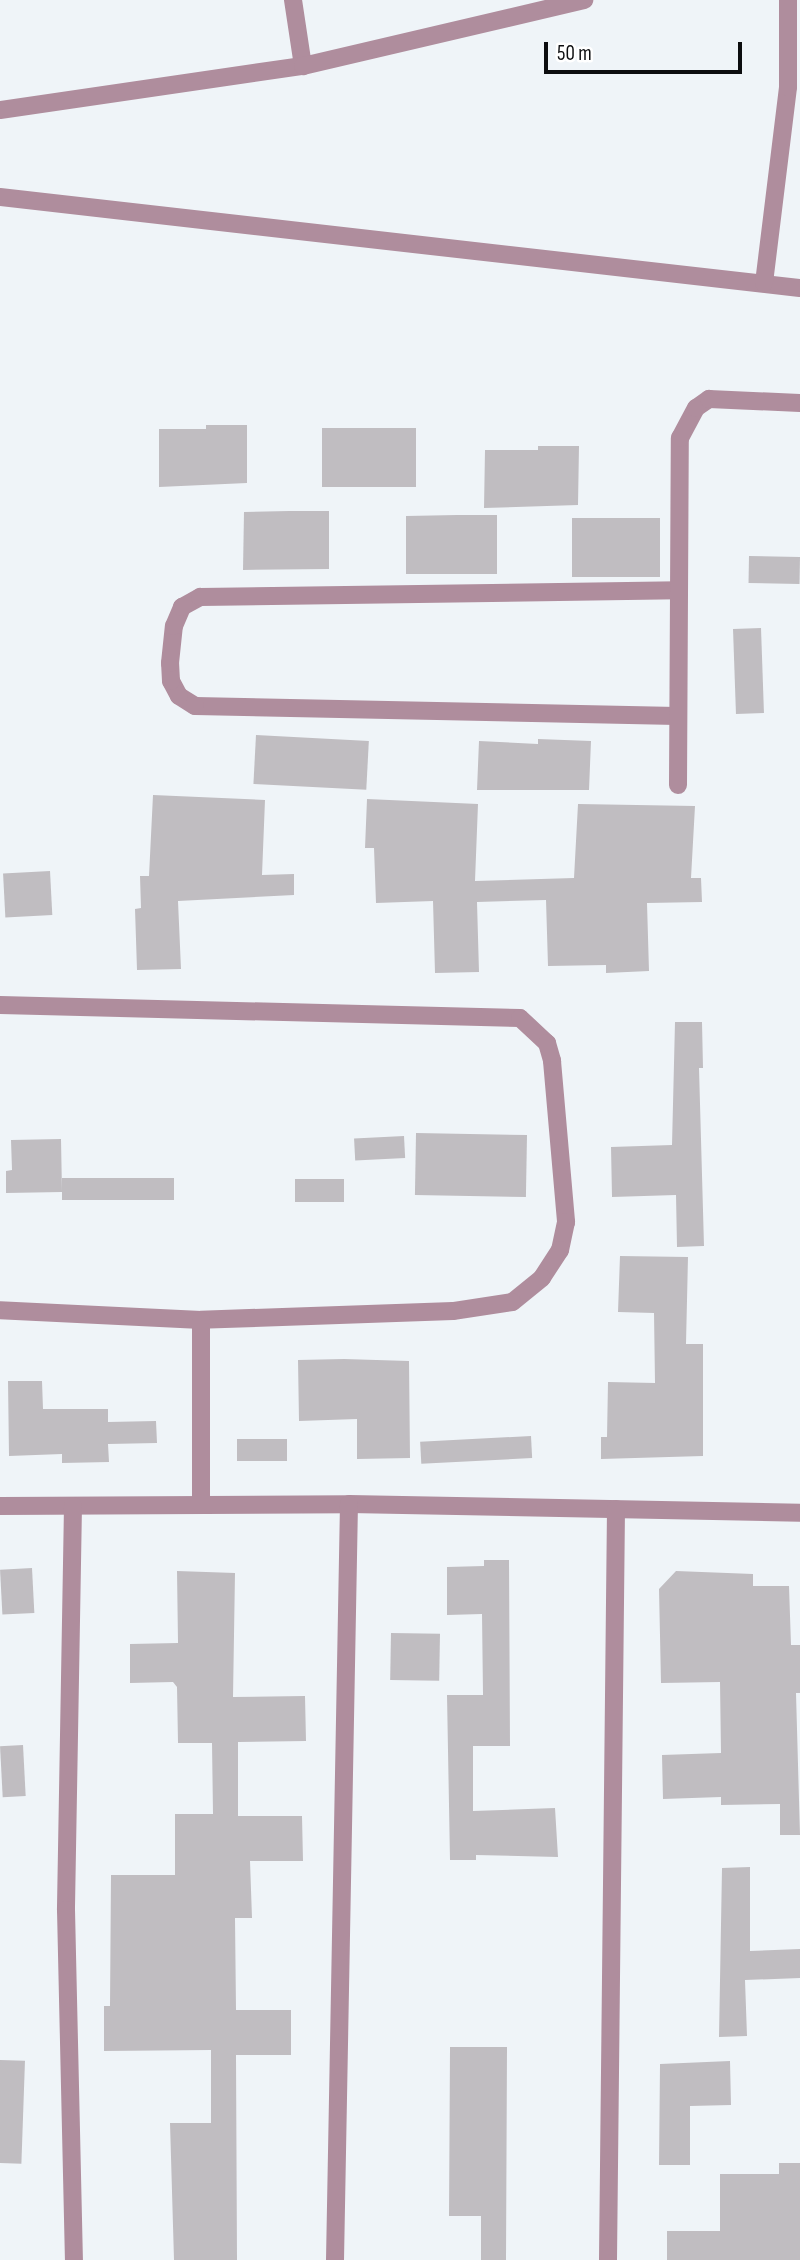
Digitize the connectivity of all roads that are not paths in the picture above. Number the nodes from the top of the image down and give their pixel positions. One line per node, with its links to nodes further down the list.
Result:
1 (293, 0): 4 (street)
2 (584, 0): 4 (street)
3 (788, 0): 6 (street)
4 (303, 66): 7 (street)
5 (800, 66): 6 (street)
6 (788, 87): 9 (street)
7 (0, 110)
8 (0, 197): 9 (street)
9 (764, 283): 10 (street)
10 (800, 288)
11 (800, 403): 12 (street)
12 (678, 590): 13 (street); 13 (street)
13 (677, 716): 14 (street)
14 (678, 785)
15 (0, 1005): 17 (street)
16 (0, 1310): 17 (street)
17 (201, 1320): 19 (street)
18 (349, 1504): 19 (street); 22 (street); 25 (street)
19 (201, 1505): 21 (street)
20 (0, 1506): 21 (street)
21 (73, 1506): 24 (street)
22 (616, 1509): 23 (street); 26 (street)
23 (800, 1513)
24 (74, 2260)
25 (335, 2260)
26 (608, 2260)

